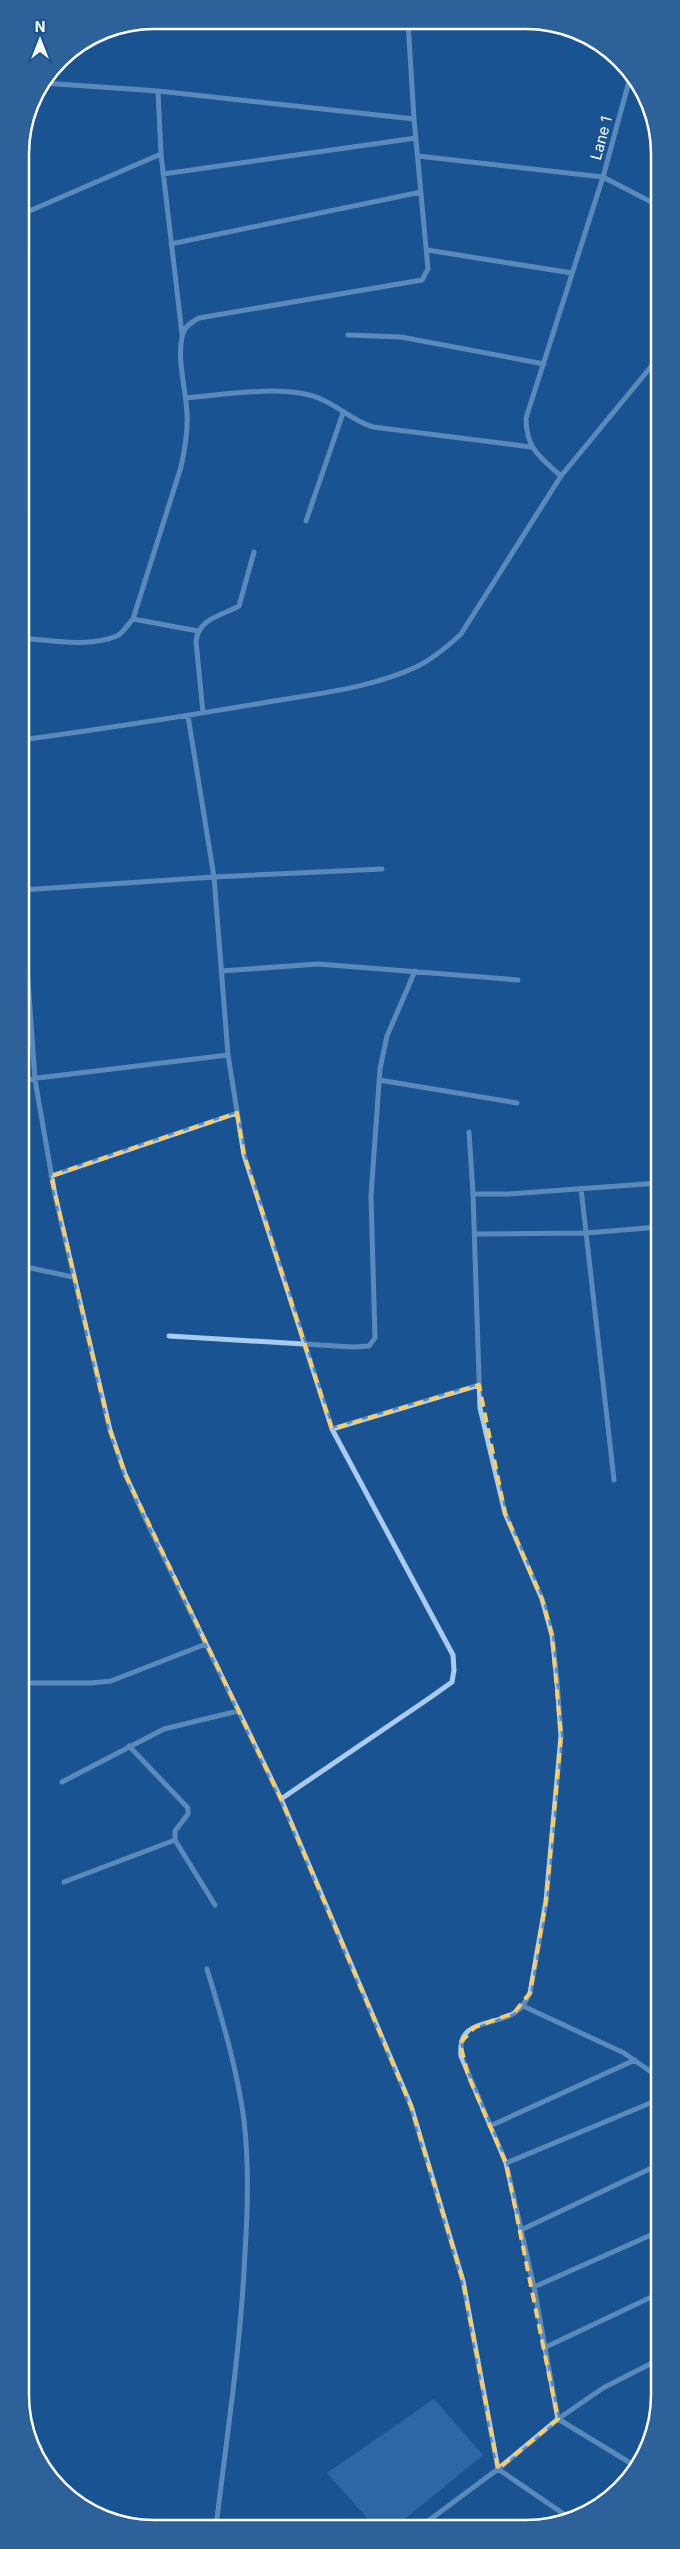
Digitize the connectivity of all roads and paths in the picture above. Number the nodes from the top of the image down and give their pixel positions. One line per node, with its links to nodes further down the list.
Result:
1 (408, 29): 5 (street)
2 (629, 82): 10 (street, Lane 1)
3 (50, 83): 4 (street)
4 (158, 91): 5 (street); 7 (street)
5 (414, 119): 6 (street)
6 (416, 138): 8 (street); 9 (street)
7 (161, 154): 9 (street); 13 (street)
8 (418, 156): 10 (street); 11 (street)
9 (164, 174): 14 (street)
10 (603, 176): 12 (street, Lane 1); 16 (street)
11 (421, 192): 14 (street); 15 (street)
12 (651, 202)
13 (29, 211)
14 (171, 244): 17 (street)
15 (427, 250): 16 (street); 17 (street)
16 (572, 273): 19 (street)
17 (182, 335): 21 (street)
18 (348, 335): 19 (street)
19 (544, 364): 23 (street)
20 (651, 367): 24 (street)
21 (186, 398): 22 (street); 27 (street)
22 (342, 413): 23 (street); 25 (street)
23 (531, 448): 24 (street)
24 (561, 476): 30 (street)
25 (306, 520)
26 (254, 552): 28 (street)
27 (133, 620): 28 (street); 29 (street)
28 (198, 631): 30 (street)
29 (29, 639)
30 (203, 713): 31 (street)
31 (188, 716): 32 (street); 34 (street)
32 (29, 739)
33 (382, 869): 34 (street)
34 (214, 877): 35 (street); 36 (street)
35 (29, 890)
36 (221, 972): 37 (street); 40 (street)
37 (415, 972): 38 (street); 43 (street)
38 (518, 980)
39 (29, 992): 42 (street)
40 (228, 1055): 42 (street); 45 (street)
41 (29, 1080): 42 (street)
42 (35, 1080): 47 (street)
43 (380, 1080): 44 (street); 57 (street)
44 (516, 1103)
45 (237, 1113): 47 (street); 57 (street)
46 (469, 1132): 50 (street)
47 (51, 1176): 55 (street)
48 (651, 1184): 49 (street)
49 (581, 1188): 50 (street); 53 (street)
50 (473, 1194): 52 (street)
51 (651, 1228): 53 (street)
52 (474, 1234): 53 (street); 58 (street)
53 (586, 1234): 60 (street)
54 (29, 1268): 55 (street)
55 (74, 1277): 61 (street)
56 (169, 1336): 57 (street)
57 (303, 1344): 59 (street)
58 (479, 1385): 59 (street); 71 (street)
59 (332, 1429): 66 (street)
60 (614, 1480)
61 (206, 1644): 62 (street); 63 (street)
62 (29, 1683)
63 (238, 1711): 64 (street); 66 (street)
64 (129, 1746): 65 (street); 67 (street)
65 (62, 1782)
66 (281, 1799): 86 (street)
67 (175, 1840): 68 (street); 69 (street)
68 (64, 1882)
69 (215, 1905)
70 (207, 1969): 88 (street)
71 (523, 2006): 72 (street); 75 (street)
72 (635, 2060): 73 (street); 75 (street)
73 (651, 2072)
74 (651, 2103): 76 (street)
75 (490, 2126): 76 (street)
76 (506, 2163): 78 (street)
77 (651, 2168): 78 (street)
78 (521, 2230): 80 (street)
79 (651, 2234): 80 (street)
80 (534, 2287): 82 (street)
81 (651, 2297): 82 (street)
82 (546, 2347): 84 (street)
83 (651, 2364): 84 (street)
84 (558, 2419): 85 (street); 86 (street)
85 (631, 2463)
86 (498, 2469): 87 (street); 89 (street)
87 (565, 2514)
88 (217, 2520)
89 (429, 2520)

